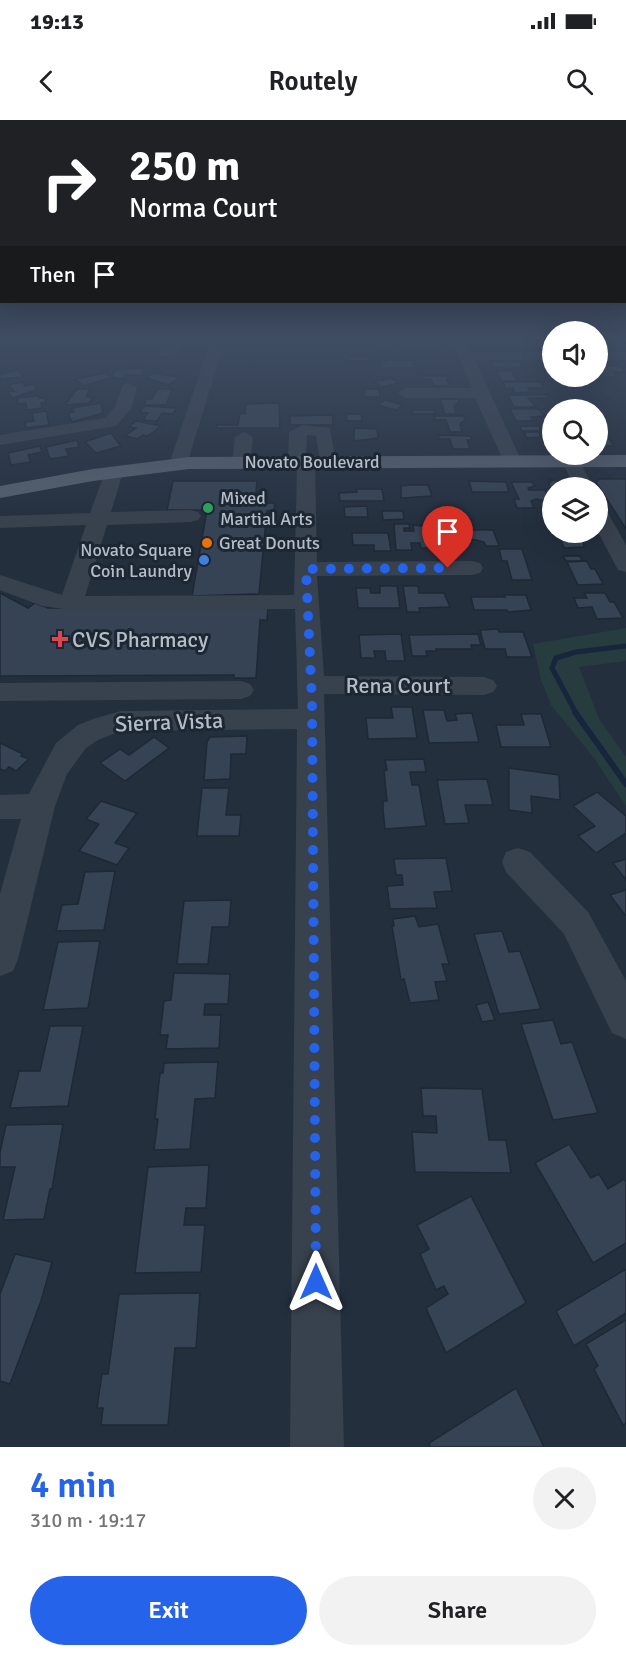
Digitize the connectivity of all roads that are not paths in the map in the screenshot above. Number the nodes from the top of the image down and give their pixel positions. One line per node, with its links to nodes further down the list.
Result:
1 (125, 402): 6 (street)
2 (198, 402): 13 (street)
3 (485, 402): 10 (street)
4 (0, 419): 6 (street)
5 (244, 437): 9 (street)
6 (5, 439)
7 (608, 461): 8 (main road, Novato Boulevard)
8 (626, 461)
9 (241, 462): 12 (main road, Novato Boulevard); 13 (main road, Novato Boulevard)
10 (513, 462): 11 (main road, Novato Boulevard); 12 (main road, Novato Boulevard)
11 (542, 462)
12 (310, 463): 23 (street)
13 (178, 465): 14 (main road, Novato Boulevard)
14 (114, 472): 15 (main road, Novato Boulevard); 17 (street)
15 (0, 492)
16 (191, 516): 17 (street)
17 (98, 520): 18 (street); 24 (street)
18 (0, 522)
19 (608, 530): 20 (street)
20 (626, 564)
21 (472, 568): 23 (street)
22 (0, 582): 24 (street)
23 (306, 585): 24 (street); 28 (street)
24 (71, 603)
25 (484, 686): 28 (street, Rena Court)
26 (240, 690): 27 (street)
27 (0, 692)
28 (312, 702): 29 (street, Sierra Vista); 34 (street)
29 (40, 806): 30 (street); 32 (street, Sierra Vista)
30 (0, 807)
31 (518, 862): 33 (street)
32 (0, 959)
33 (626, 1020)
34 (317, 1447)

